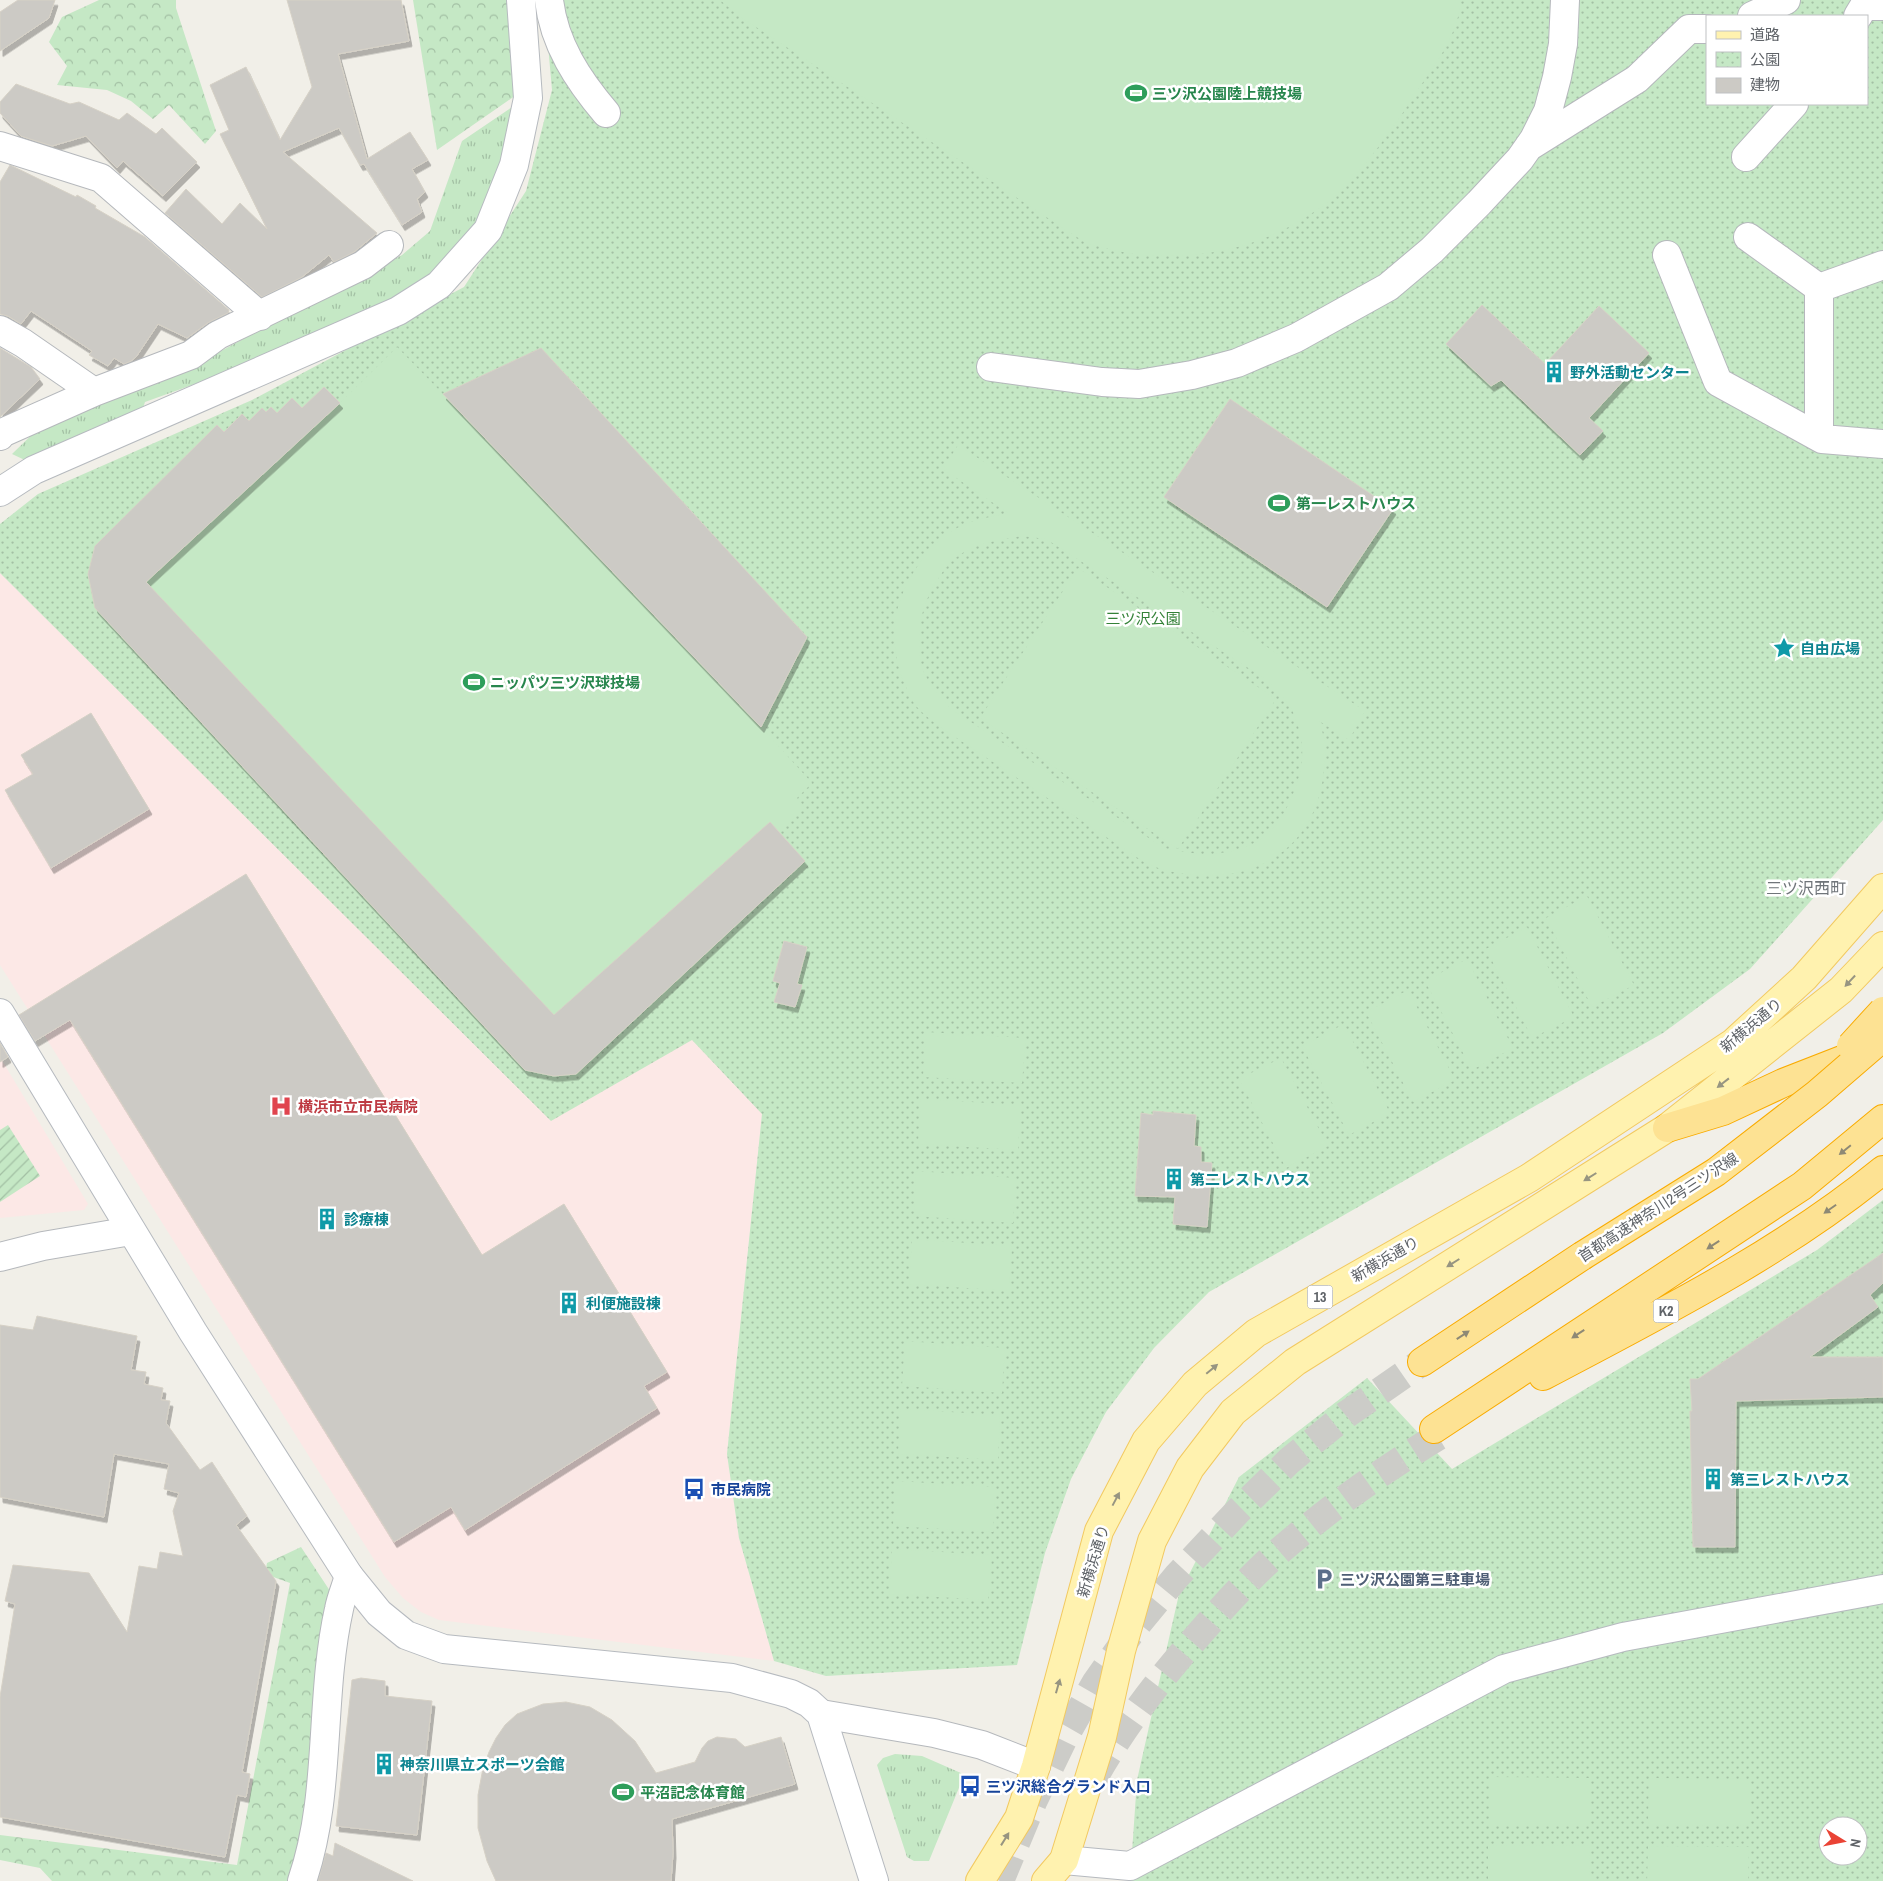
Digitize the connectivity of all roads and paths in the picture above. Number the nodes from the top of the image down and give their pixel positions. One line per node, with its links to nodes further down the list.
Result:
1 (521, 0): 26 (street)
2 (549, 0): 10 (street)
3 (1565, 0): 12 (street)
4 (1786, 0): 6 (street)
5 (1883, 6): 7 (street)
6 (1754, 15)
7 (1859, 15)
8 (1706, 29): 12 (street)
9 (1793, 105): 13 (street)
10 (606, 112)
11 (0, 146): 19 (street)
12 (1527, 148): 21 (street)
13 (1746, 157)
14 (1748, 237): 18 (street)
15 (389, 245): 19 (street)
16 (1667, 255): 24 (street)
17 (1883, 265): 18 (street)
18 (1819, 288): 24 (street)
19 (260, 316): 22 (street)
20 (0, 330): 22 (street)
21 (992, 367)
22 (94, 392): 23 (street)
23 (0, 436)
24 (1819, 437): 25 (street)
25 (1883, 444)
26 (0, 492)
27 (1883, 888): 43 (main road, 新横浜通り / 13, one-way to 27)
28 (1883, 946): 34 (main road, 新横浜通り, one-way to 34)
29 (1883, 1011): 36 (highway, bridge)
30 (0, 1013): 37 (street)
31 (1883, 1037): 36 (highway, 首都高速神奈川2号三ツ沢線, bridge)
32 (1883, 1045): 34 (highway)
33 (1883, 1120): 35 (highway, K2)
34 (1666, 1128): 44 (main road, 新横浜通り, one-way to 44)
35 (1883, 1170)
36 (1716, 1172): 39 (highway, 首都高速神奈川2号三ツ沢線, one-way to 36, bridge)
37 (131, 1230): 38 (street); 40 (street)
38 (0, 1257)
39 (1422, 1362)
40 (349, 1576): 42 (street); 45 (street)
41 (1883, 1589): 44 (street)
42 (821, 1714): 43 (street); 46 (street)
43 (1036, 1766): 47 (main road, 新横浜通り / 13, one-way to 43)
44 (1064, 1860): 48 (main road, 新横浜通り)
45 (302, 1881)
46 (874, 1881)
47 (980, 1881)
48 (1046, 1881)

